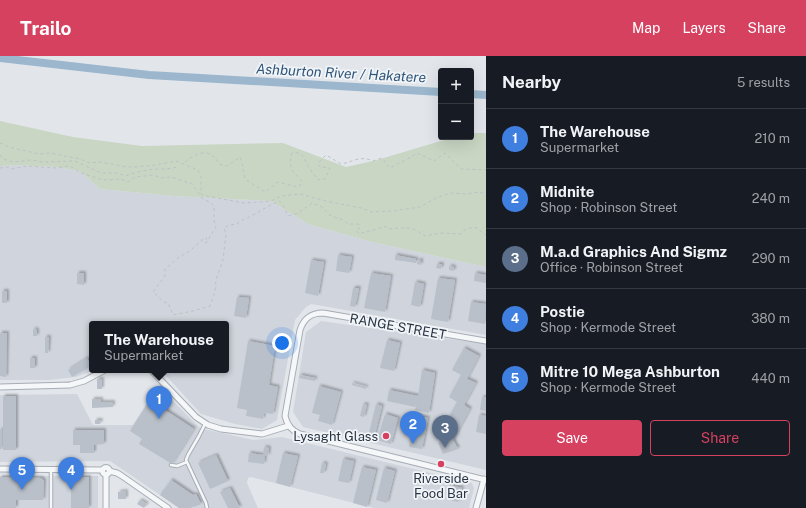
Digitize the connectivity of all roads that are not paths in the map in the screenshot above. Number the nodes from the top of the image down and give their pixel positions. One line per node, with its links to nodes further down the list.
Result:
1 (486, 341): 6 (street, RANGE STREET)
2 (99, 373): 4 (street)
3 (154, 373): 5 (street)
4 (0, 387)
5 (205, 424): 6 (street); 7 (lane)
6 (288, 426): 12 (street)
7 (187, 462): 8 (lane); 16 (lane)
8 (170, 465)
9 (0, 469): 10 (street)
10 (51, 469): 11 (street); 13 (lane)
11 (106, 472): 14 (street); 15 (street)
12 (485, 479): 17 (street)
13 (51, 508)
14 (106, 508)
15 (168, 508)
16 (207, 508)
17 (476, 508)

